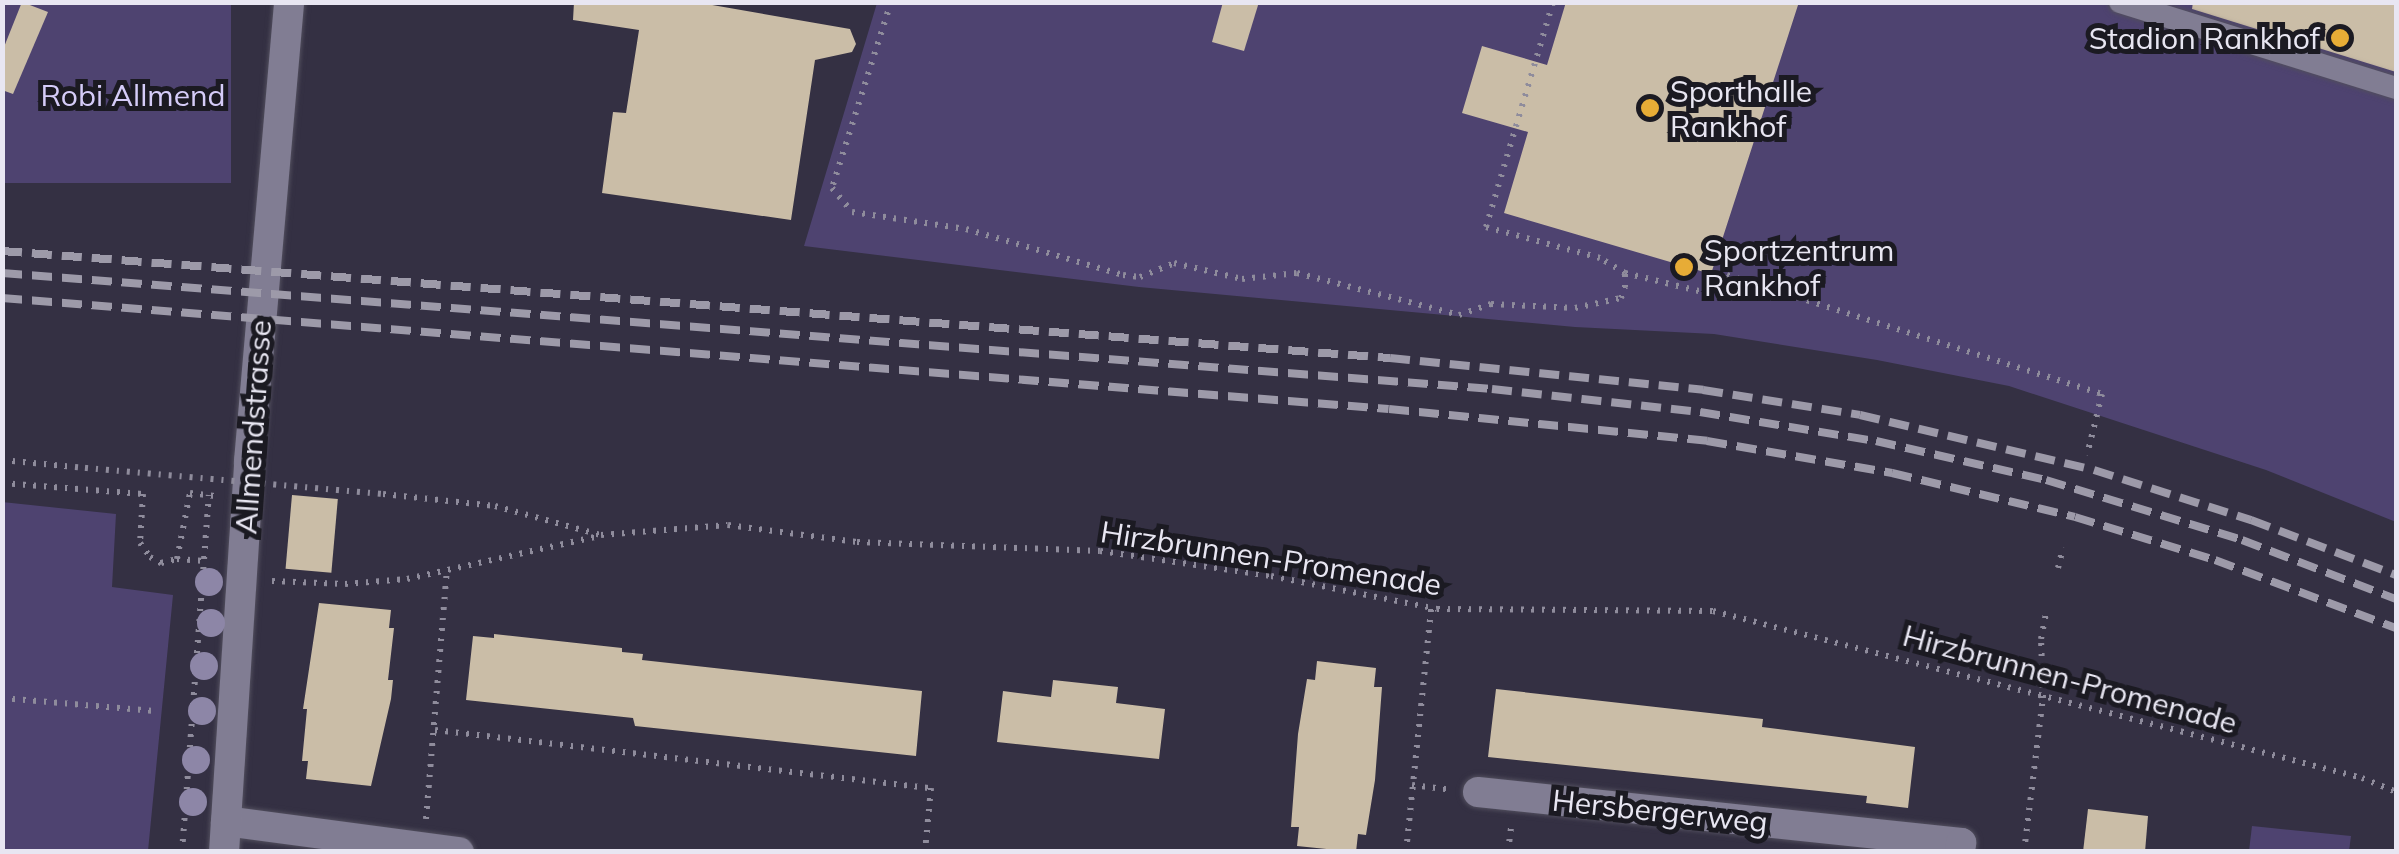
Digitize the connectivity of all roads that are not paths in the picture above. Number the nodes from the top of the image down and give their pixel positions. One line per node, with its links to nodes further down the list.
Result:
1 (289, 2): 5 (street, Allmendstrasse)
2 (2120, 2): 3 (lane)
3 (2396, 88)
4 (1478, 792): 6 (street, Hersbergerweg)
5 (225, 836): 7 (street)
6 (1960, 847)
7 (459, 852)

